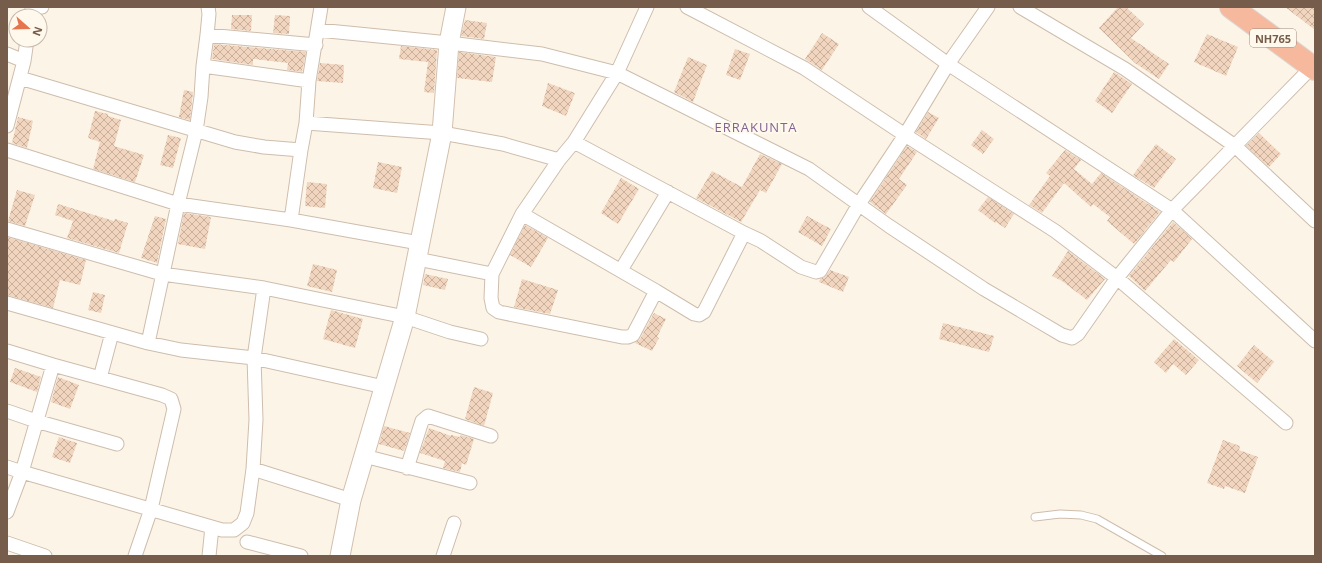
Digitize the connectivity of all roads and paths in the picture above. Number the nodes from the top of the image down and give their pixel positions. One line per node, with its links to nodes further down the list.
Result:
1 (208, 7): 11 (street)
2 (321, 7): 10 (street)
3 (456, 7): 12 (street)
4 (647, 7): 20 (street)
5 (687, 7): 27 (street)
6 (869, 7): 17 (street)
7 (988, 7): 17 (street)
8 (1020, 7): 29 (street)
9 (1231, 7): 18 (highway, NH765)
10 (318, 30): 12 (street); 13 (street)
11 (207, 35): 13 (street); 19 (street)
12 (449, 43): 20 (street); 26 (street)
13 (316, 45): 22 (street)
14 (26, 48): 16 (street)
15 (7, 54): 16 (street)
16 (24, 60): 21 (street)
17 (948, 64): 27 (street); 36 (street)
18 (1314, 65): 29 (street)
19 (203, 66): 22 (street); 25 (street)
20 (617, 73): 28 (street); 35 (street)
21 (20, 78): 24 (street); 25 (street)
22 (309, 81): 23 (street)
23 (306, 123): 26 (street); 31 (street)
24 (7, 126)
25 (196, 131): 31 (street); 34 (street)
26 (442, 133): 32 (street); 42 (street)
27 (905, 135): 35 (street); 46 (street)
28 (574, 142): 32 (street); 33 (street)
29 (1235, 146): 36 (street); 39 (street)
30 (7, 150): 34 (street)
31 (301, 150): 38 (street)
32 (559, 160): 37 (street)
33 (668, 192): 41 (street); 43 (street)
34 (178, 204): 38 (street); 44 (street)
35 (859, 204): 41 (street); 46 (street)
36 (1172, 210): 46 (street); 53 (street)
37 (522, 214): 43 (street); 45 (street)
38 (291, 220): 42 (street)
39 (1315, 221)
40 (7, 229): 44 (street)
41 (744, 233): 48 (street)
42 (418, 251): 45 (street); 50 (street)
43 (621, 270): 48 (street)
44 (162, 274): 47 (street); 54 (street)
45 (492, 274): 48 (street)
46 (1117, 278): 62 (street)
47 (264, 288): 50 (street); 56 (street)
48 (656, 291)
49 (7, 303): 51 (street)
50 (405, 317): 52 (street); 59 (street)
51 (112, 333): 54 (street); 58 (street)
52 (481, 339)
53 (1315, 341)
54 (148, 343): 56 (street)
55 (7, 351): 57 (street)
56 (254, 358): 59 (street); 68 (street)
57 (53, 365): 58 (street); 61 (street)
58 (100, 378): 72 (street)
59 (384, 387): 65 (street)
60 (7, 411): 61 (street)
61 (36, 421): 64 (street); 69 (street)
62 (1286, 423)
63 (491, 436): 67 (street)
64 (117, 444)
65 (364, 456): 67 (street); 71 (street)
66 (7, 467): 69 (street)
67 (407, 468): 70 (street)
68 (253, 469): 71 (street); 76 (street)
69 (22, 472): 72 (street); 73 (street)
70 (470, 483)
71 (351, 500): 83 (street)
72 (151, 509): 76 (street); 80 (street)
73 (7, 512)
74 (1035, 517): 85 (lane)
75 (454, 523): 84 (street)
76 (212, 527): 81 (street)
77 (247, 542): 82 (street)
78 (7, 543): 79 (street)
79 (45, 556)
80 (135, 556)
81 (209, 556)
82 (301, 556)
83 (340, 556)
84 (443, 556)
85 (1162, 556)

